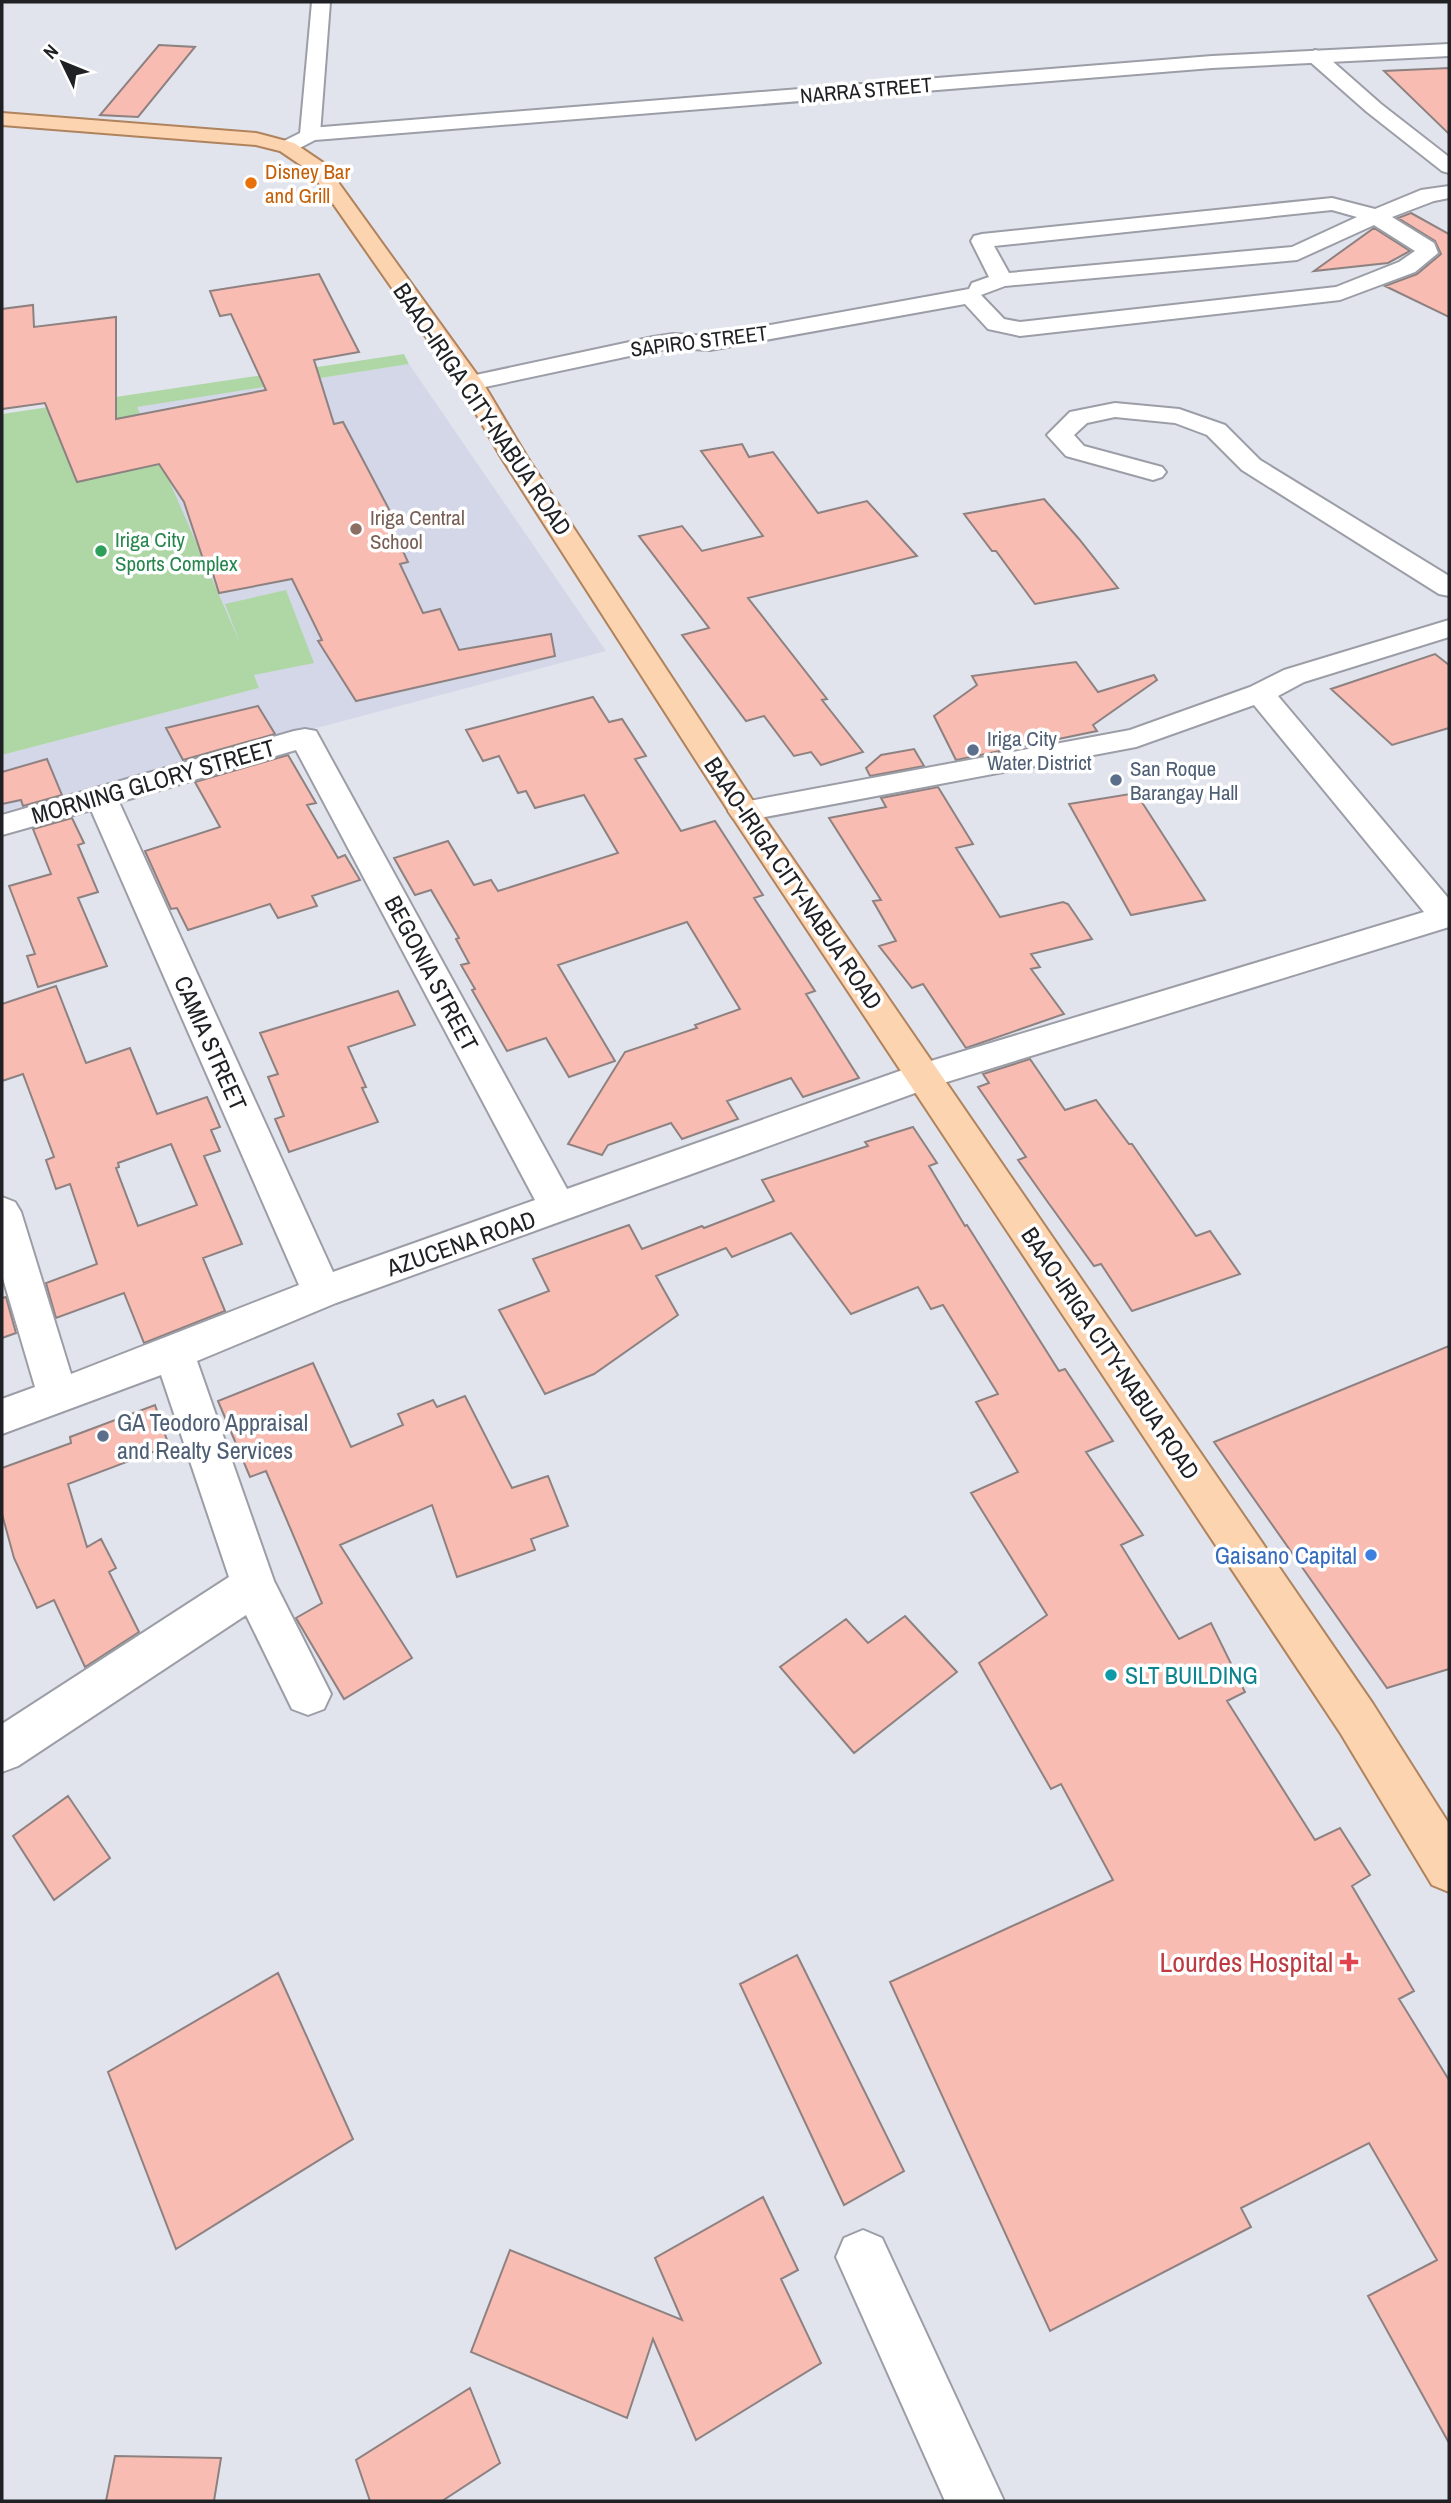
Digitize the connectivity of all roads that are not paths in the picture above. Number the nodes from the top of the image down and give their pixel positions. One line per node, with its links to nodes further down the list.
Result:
1 (321, 2): 5 (street)
2 (1449, 50): 3 (street, NARRA STREET)
3 (1315, 56): 5 (street, NARRA STREET); 7 (street)
4 (2, 119): 6 (main road, BAAO-IRIGA CITY-NABUA ROAD)
5 (310, 134): 6 (street, NARRA STREET)
6 (287, 147): 12 (main road, BAAO-IRIGA CITY-NABUA ROAD)
7 (1449, 167)
8 (1449, 192): 9 (street)
9 (1373, 217): 10 (street); 10 (street); 11 (street)
10 (1002, 280): 11 (street, SAPIRO STREET)
11 (970, 296): 12 (street, SAPIRO STREET)
12 (471, 383): 19 (main road, BAAO-IRIGA CITY-NABUA ROAD)
13 (1153, 472): 14 (street)
14 (1449, 588)
15 (1449, 628): 16 (street)
16 (1260, 692): 19 (street); 21 (street, AZUCENA ROAD)
17 (305, 738): 18 (street, MORNING GLORY STREET); 22 (street, BEGONIA STREET)
18 (100, 795): 20 (street, MORNING GLORY STREET); 24 (street, CAMIA STREET)
19 (744, 811): 21 (main road, BAAO-IRIGA CITY-NABUA ROAD)
20 (2, 825)
21 (924, 1076): 22 (street, AZUCENA ROAD); 31 (main road, BAAO-IRIGA CITY-NABUA ROAD)
22 (558, 1209): 24 (street, AZUCENA ROAD)
23 (2, 1212): 26 (street)
24 (322, 1292): 25 (street, AZUCENA ROAD)
25 (174, 1353): 26 (street, AZUCENA ROAD); 28 (street)
26 (58, 1396): 27 (street, AZUCENA ROAD)
27 (2, 1417)
28 (254, 1586): 29 (street); 30 (street)
29 (308, 1694)
30 (2, 1750)
31 (1449, 1868)
32 (863, 2257): 33 (street)
33 (975, 2501)

